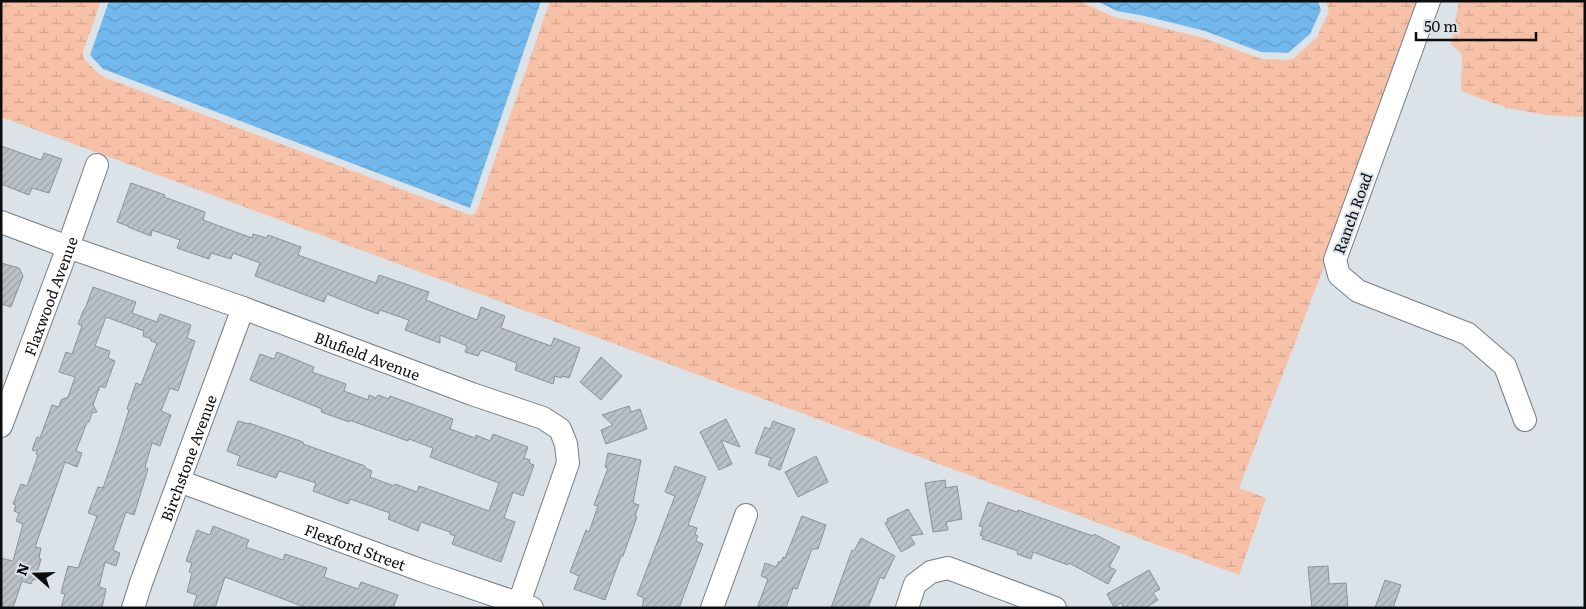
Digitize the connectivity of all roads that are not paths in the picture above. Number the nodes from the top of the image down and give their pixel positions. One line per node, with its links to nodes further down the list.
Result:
1 (1429, 1): 7 (street, Ranch Road)
2 (97, 165): 4 (street, Flaxwood Avenue)
3 (1, 222): 4 (street, Blufield Avenue)
4 (68, 247): 5 (street, Blufield Avenue); 6 (street, Flaxwood Avenue)
5 (243, 308): 8 (street, Birchstone Avenue); 10 (street, Blufield Avenue)
6 (2, 419)
7 (1525, 420)
8 (179, 481): 10 (street, Flexford Street); 11 (street, Birchstone Avenue)
9 (746, 515): 12 (street)
10 (526, 605)
11 (134, 608)
12 (712, 608)
13 (907, 608): 14 (street)
14 (1055, 608)

